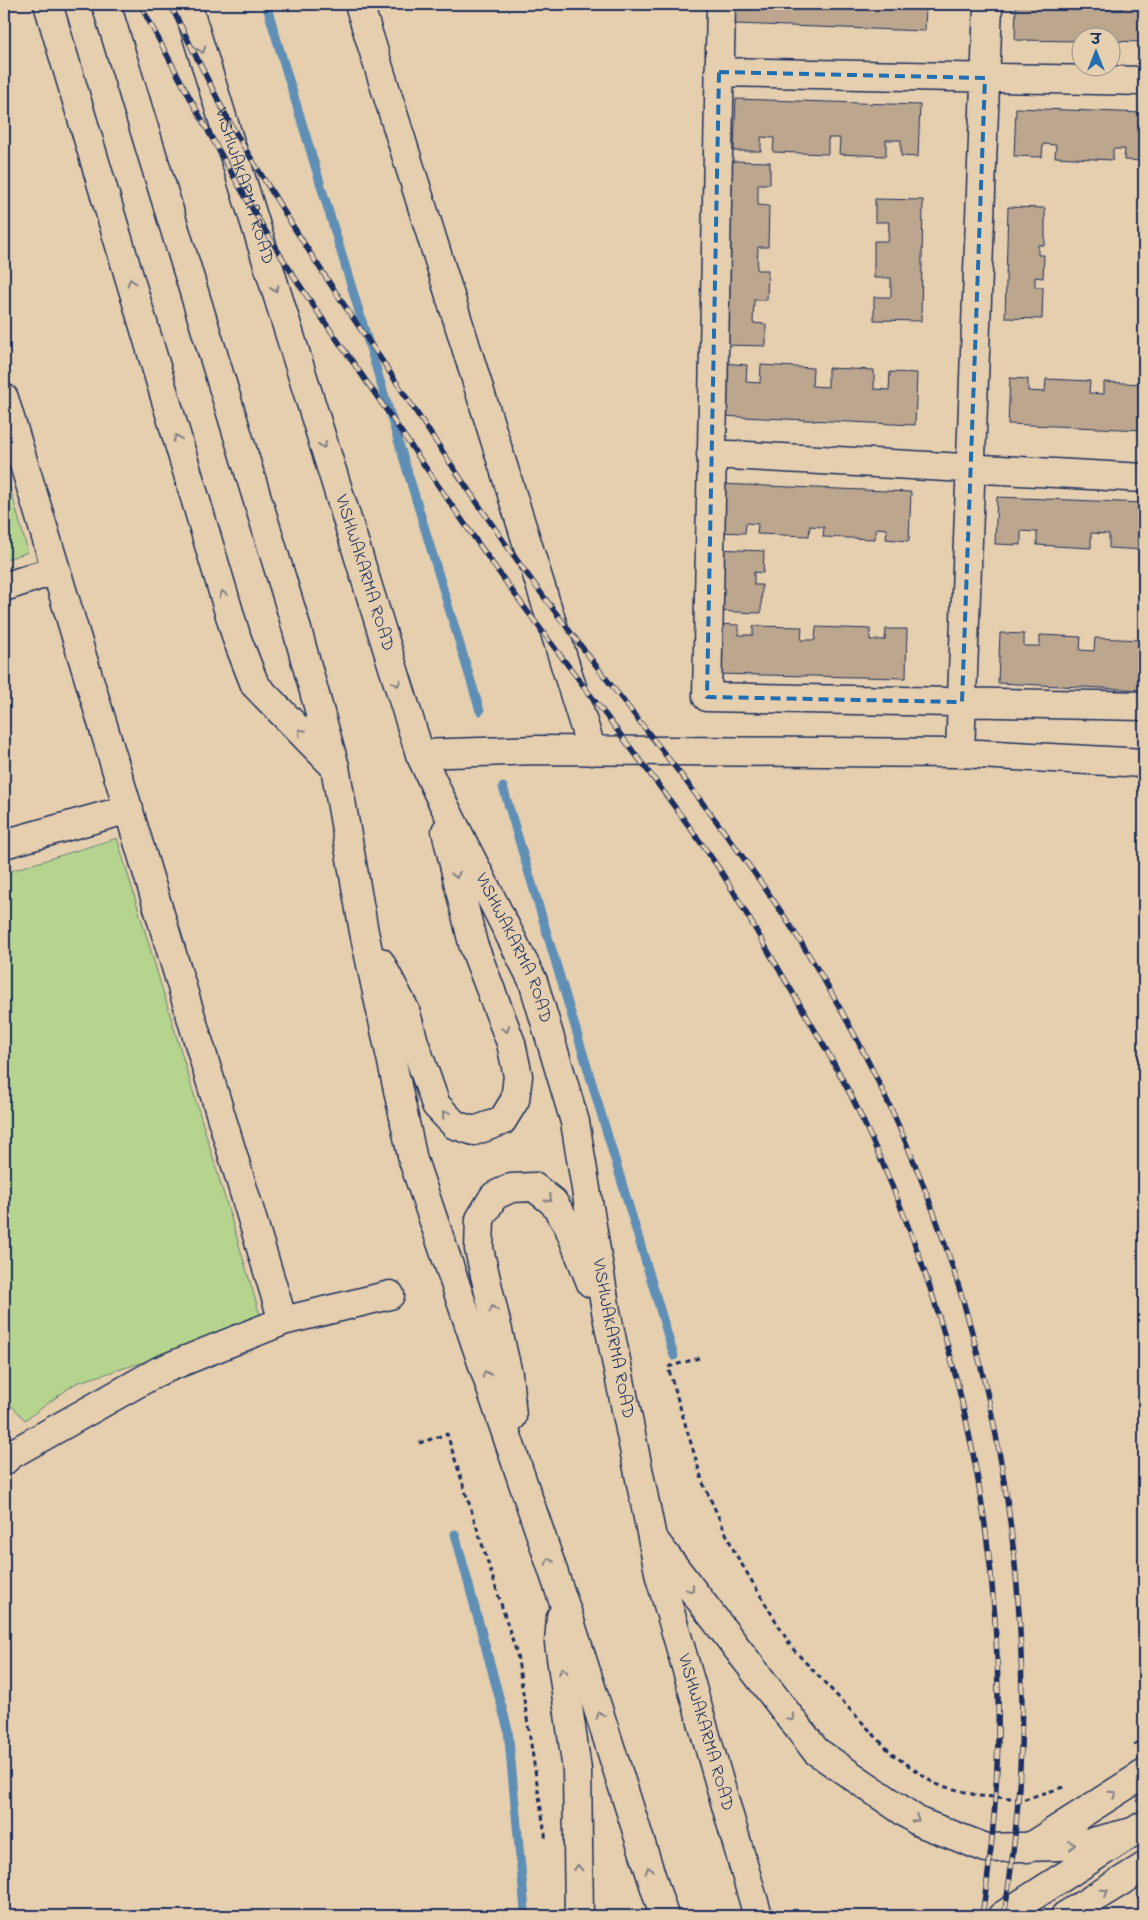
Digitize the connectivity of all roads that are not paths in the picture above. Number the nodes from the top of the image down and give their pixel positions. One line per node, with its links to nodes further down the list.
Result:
1 (48, 4): 22 (street, one-way to 1)
2 (106, 4): 22 (street)
3 (187, 4): 20 (street, VISHWAKARMA ROAD, one-way to 20)
4 (359, 4): 18 (street)
5 (721, 4): 7 (street)
6 (988, 4): 8 (street)
7 (720, 72): 8 (street); 11 (street)
8 (985, 78): 9 (street); 12 (street)
9 (1144, 81)
10 (4, 398): 14 (street)
11 (711, 454): 12 (street); 16 (street)
12 (971, 469): 13 (street); 16 (street)
13 (1144, 478)
14 (56, 570): 15 (street); 24 (street)
15 (4, 588)
16 (962, 702): 17 (street); 19 (street)
17 (1144, 706)
18 (592, 752): 19 (street); 20 (street)
19 (960, 753): 21 (street)
20 (420, 754): 23 (street, VISHWAKARMA ROAD)
21 (1144, 763)
22 (335, 767): 26 (street)
23 (438, 793): 26 (street, one-way to 26); 28 (street, VISHWAKARMA ROAD)
24 (129, 809): 25 (street); 29 (street)
25 (4, 844)
26 (364, 932): 31 (street, one-way to 26)
27 (390, 1295): 29 (street)
28 (606, 1311): 31 (street, one-way to 28); 32 (street, VISHWAKARMA ROAD)
29 (283, 1321): 30 (street)
30 (6, 1455)
31 (515, 1461): 33 (street, one-way to 31)
32 (651, 1537): 36 (street, one-way to 36); 40 (street, VISHWAKARMA ROAD)
33 (563, 1602): 38 (street, one-way to 33); 39 (street, one-way to 33)
34 (1144, 1774): 36 (street, one-way to 34)
35 (1138, 1828): 36 (street, one-way to 35); 41 (street)
36 (1028, 1848)
37 (1144, 1867): 42 (street, one-way to 37)
38 (579, 1916)
39 (664, 1916)
40 (758, 1916)
41 (1002, 1916)
42 (1065, 1916)

